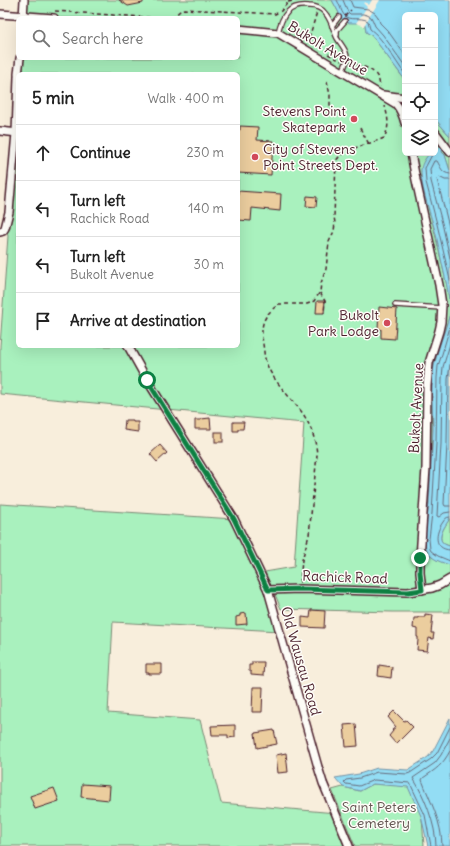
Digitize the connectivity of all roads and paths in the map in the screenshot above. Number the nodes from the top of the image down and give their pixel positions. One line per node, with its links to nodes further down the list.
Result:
1 (24, 0): 8 (street)
2 (300, 0): 3 (path)
3 (289, 1): 11 (path)
4 (317, 10): 16 (path)
5 (0, 14): 7 (street)
6 (54, 14): 9 (street); 10 (path)
7 (16, 16)
8 (23, 16)
9 (33, 16)
10 (105, 16)
11 (174, 16)
12 (339, 17): 14 (lane)
13 (345, 22): 19 (lane)
14 (332, 26): 17 (lane); 19 (lane)
15 (240, 29): 17 (street, Bukolt Avenue)
16 (310, 32): 18 (path); 20 (path)
17 (278, 33): 25 (street, Bukolt Avenue)
18 (304, 34)
19 (337, 38): 25 (lane)
20 (312, 45)
21 (326, 53): 23 (path)
22 (20, 60): 26 (street)
23 (342, 61)
24 (350, 63): 28 (path)
25 (342, 71): 28 (street, Bukolt Avenue)
26 (18, 72)
27 (327, 81): 31 (path)
28 (380, 92): 29 (street, Bukolt Avenue); 32 (street, Bukolt Avenue)
29 (402, 98)
30 (384, 103): 37 (path)
31 (333, 110)
32 (404, 120)
33 (360, 128): 37 (path)
34 (0, 131): 35 (street)
35 (16, 133)
36 (438, 136): 39 (street)
37 (369, 145): 42 (path)
38 (16, 151): 41 (street)
39 (450, 152)
40 (412, 156): 44 (street, Bukolt Avenue)
41 (0, 232)
42 (320, 292): 45 (path); 48 (path)
43 (395, 305): 44 (lane)
44 (442, 308): 50 (street, Bukolt Avenue)
45 (324, 313)
46 (129, 348): 49 (street, Old Wausau Road)
47 (450, 579): 50 (street)
48 (300, 589): 49 (street, Rachick Road); 50 (street, Rachick Road)
49 (268, 590): 51 (street, Old Wausau Road)
50 (422, 590)
51 (350, 846)

